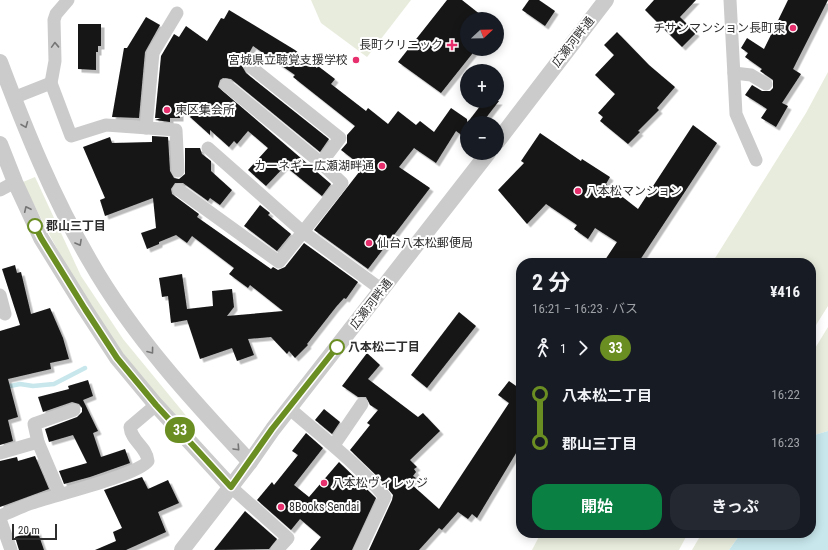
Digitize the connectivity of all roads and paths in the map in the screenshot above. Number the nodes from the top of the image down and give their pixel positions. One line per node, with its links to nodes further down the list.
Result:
1 (68, 0): 8 (street, one-way to 1)
2 (606, 0): 13 (street, 広瀬河畔通)
3 (730, 0): 7 (street)
4 (176, 13): 12 (street)
5 (0, 62): 11 (street)
6 (251, 67): 18 (street)
7 (734, 73): 9 (street); 17 (street)
8 (51, 83): 11 (street); 12 (street)
9 (766, 84)
10 (226, 85): 18 (street)
11 (14, 98): 34 (street, one-way to 34)
12 (146, 128): 19 (street)
13 (504, 133)
14 (0, 144): 20 (street)
15 (208, 148): 23 (street)
16 (483, 160): 24 (street, 広瀬河畔通)
17 (756, 160)
18 (320, 163): 23 (street)
19 (178, 171)
20 (15, 182): 21 (street); 28 (street, one-way to 20)
21 (0, 190)
22 (179, 190): 23 (street)
23 (303, 232): 24 (street)
24 (382, 290): 29 (street, 広瀬河畔通)
25 (0, 295): 26 (street)
26 (5, 314)
27 (362, 404): 32 (street)
28 (156, 405): 35 (street); 36 (street)
29 (289, 408): 32 (street); 34 (street, 広瀬河畔通)
30 (74, 410): 31 (street)
31 (38, 442): 33 (street); 36 (street)
32 (334, 445): 41 (street)
33 (0, 453)
34 (250, 462): 35 (street, 広瀬河畔通)
35 (231, 487): 39 (street, 広瀬河畔通); 40 (street)
36 (60, 494): 37 (street)
37 (0, 517): 38 (street)
38 (11, 550)
39 (182, 550)
40 (277, 550)
41 (360, 550)

